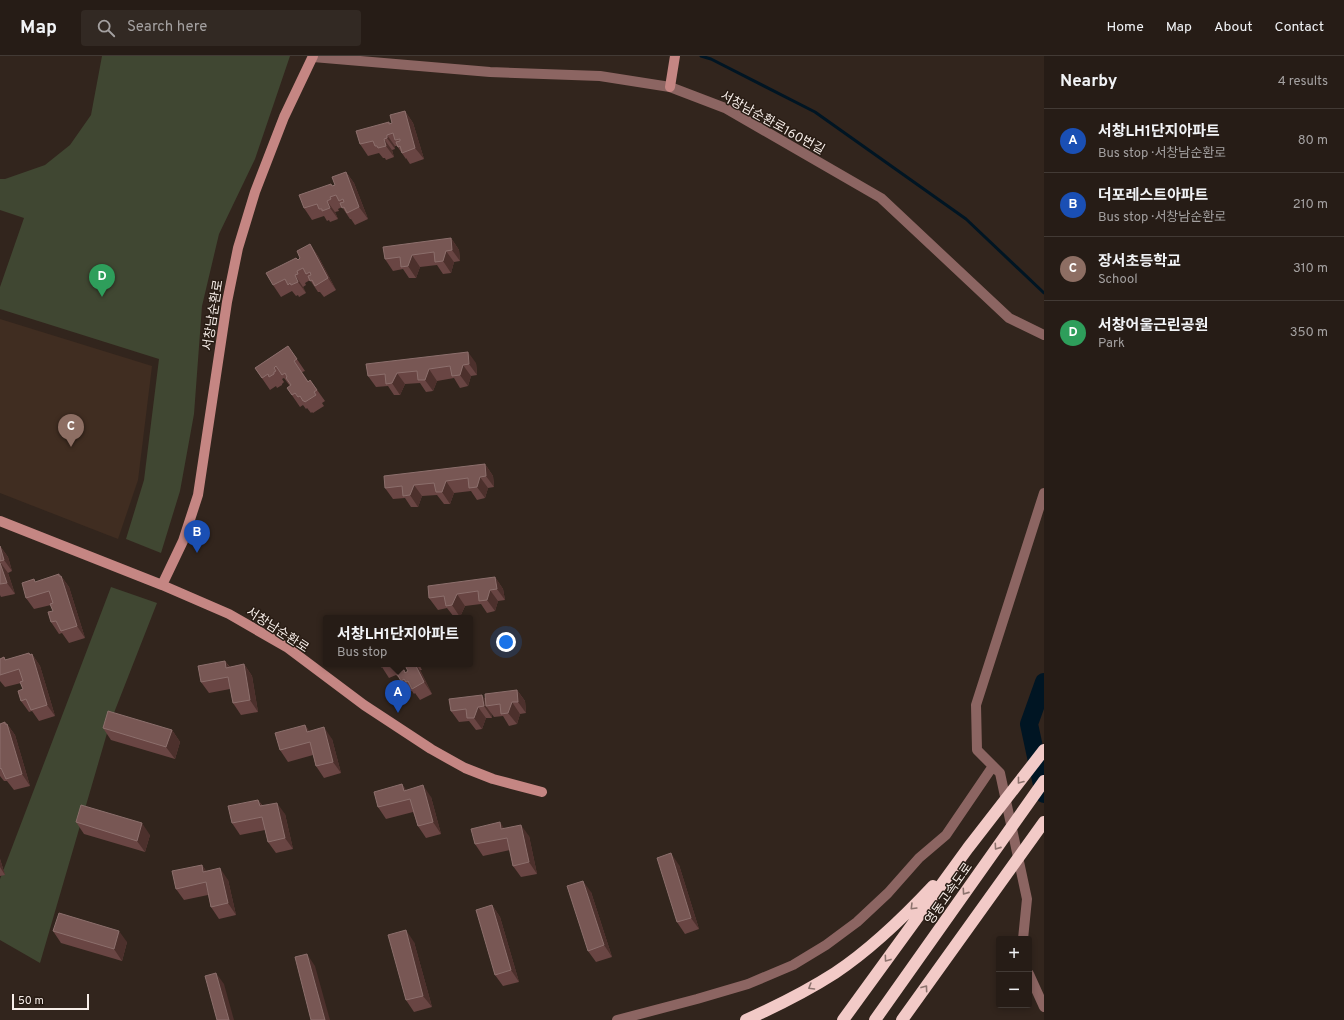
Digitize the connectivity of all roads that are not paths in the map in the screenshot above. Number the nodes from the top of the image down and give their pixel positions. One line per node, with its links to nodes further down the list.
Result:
1 (313, 56): 3 (street, 서창남순환로160번길); 7 (street, 서창남순환로)
2 (675, 56): 3 (street)
3 (670, 86): 4 (street, 서창남순환로160번길)
4 (1044, 335)
5 (1044, 493): 9 (street)
6 (0, 521): 7 (street, 서창남순환로)
7 (162, 585): 11 (street, 서창남순환로)
8 (1044, 750): 13 (highway, one-way to 13)
9 (993, 766): 14 (street); 17 (street)
10 (1044, 781): 20 (highway, 영동고속도로, one-way to 20)
11 (542, 792)
12 (1044, 822): 21 (highway, one-way to 12)
13 (968, 848): 18 (highway, one-way to 18); 19 (highway, one-way to 19)
14 (1023, 936)
15 (1032, 981): 16 (street)
16 (1044, 1007)
17 (617, 1020)
18 (746, 1020)
19 (843, 1020)
20 (875, 1020)
21 (902, 1020)

